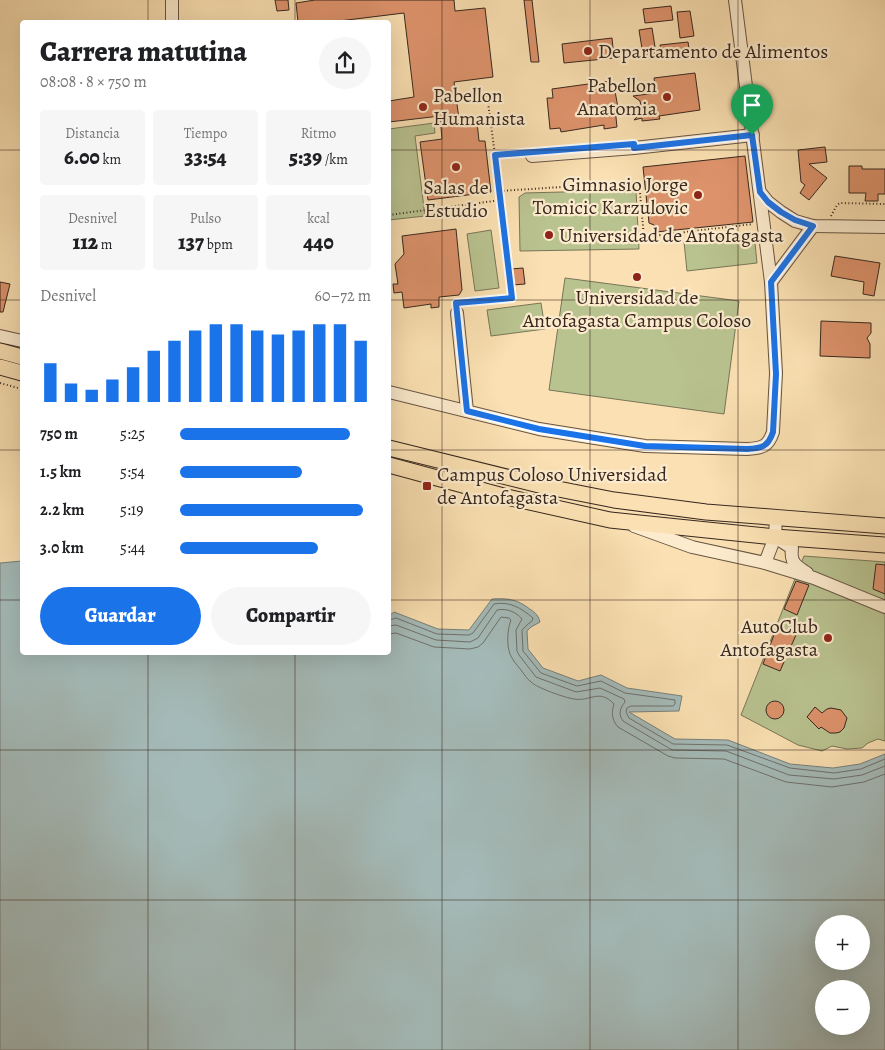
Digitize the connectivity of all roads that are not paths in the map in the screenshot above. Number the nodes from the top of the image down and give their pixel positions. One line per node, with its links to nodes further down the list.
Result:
1 (172, 0): 3 (lane)
2 (735, 0): 4 (lane)
3 (172, 20)
4 (752, 135): 5 (lane); 6 (lane)
5 (529, 154)
6 (760, 192): 7 (lane); 9 (lane)
7 (813, 226): 8 (lane); 9 (lane)
8 (885, 227)
9 (771, 282): 18 (lane)
10 (457, 313): 18 (lane)
11 (0, 336): 12 (lane)
12 (20, 341)
13 (0, 351): 14 (main road)
14 (20, 356)
15 (0, 367): 16 (main road)
16 (20, 372)
17 (391, 392): 18 (lane)
18 (467, 411)
19 (391, 448): 21 (main road)
20 (391, 466): 22 (main road)
21 (776, 517): 23 (main road); 24 (lane)
22 (625, 522): 24 (main road); 26 (lane)
23 (885, 526)
24 (775, 537): 25 (main road); 26 (lane); 27 (lane)
25 (885, 545)
26 (765, 563): 27 (lane)
27 (814, 578): 28 (lane)
28 (885, 607)

